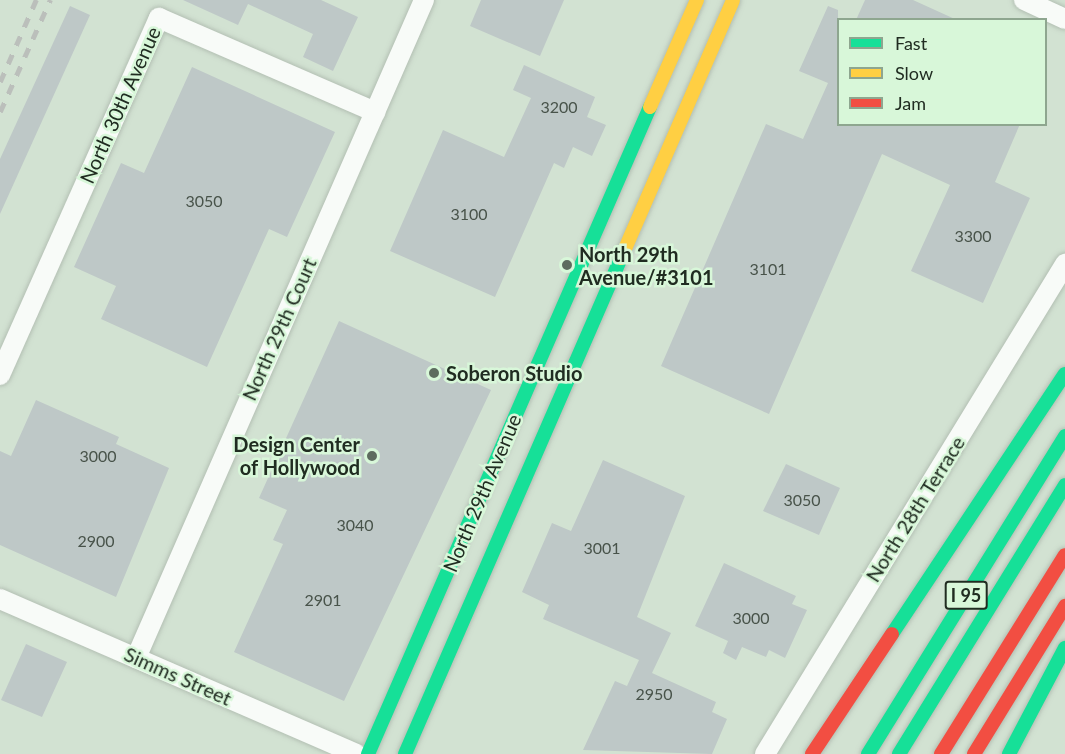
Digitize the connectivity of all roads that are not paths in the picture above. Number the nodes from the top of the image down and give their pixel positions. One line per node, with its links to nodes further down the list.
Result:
1 (424, 0): 6 (street, North 29th Court)
2 (697, 0): 18 (main road, North 29th Avenue)
3 (733, 0): 19 (main road, North 29th Avenue)
4 (1024, 0): 5 (street)
5 (1065, 19)
6 (375, 112): 9 (street, North 30th Avenue); 16 (street, North 29th Court)
7 (1065, 264): 20 (street, North 28th Terrace)
8 (1065, 374): 21 (main road)
9 (0, 375)
10 (1065, 436): 22 (main road, I 95)
11 (1065, 485): 23 (main road)
12 (1065, 555): 24 (main road)
13 (0, 599): 16 (street, Simms Street)
14 (1065, 606): 25 (main road)
15 (1065, 648): 26 (main road)
16 (136, 658): 17 (street, Simms Street)
17 (356, 754)
18 (368, 754)
19 (405, 754)
20 (765, 754)
21 (812, 754)
22 (868, 754)
23 (899, 754)
24 (941, 754)
25 (974, 754)
26 (1009, 754)

